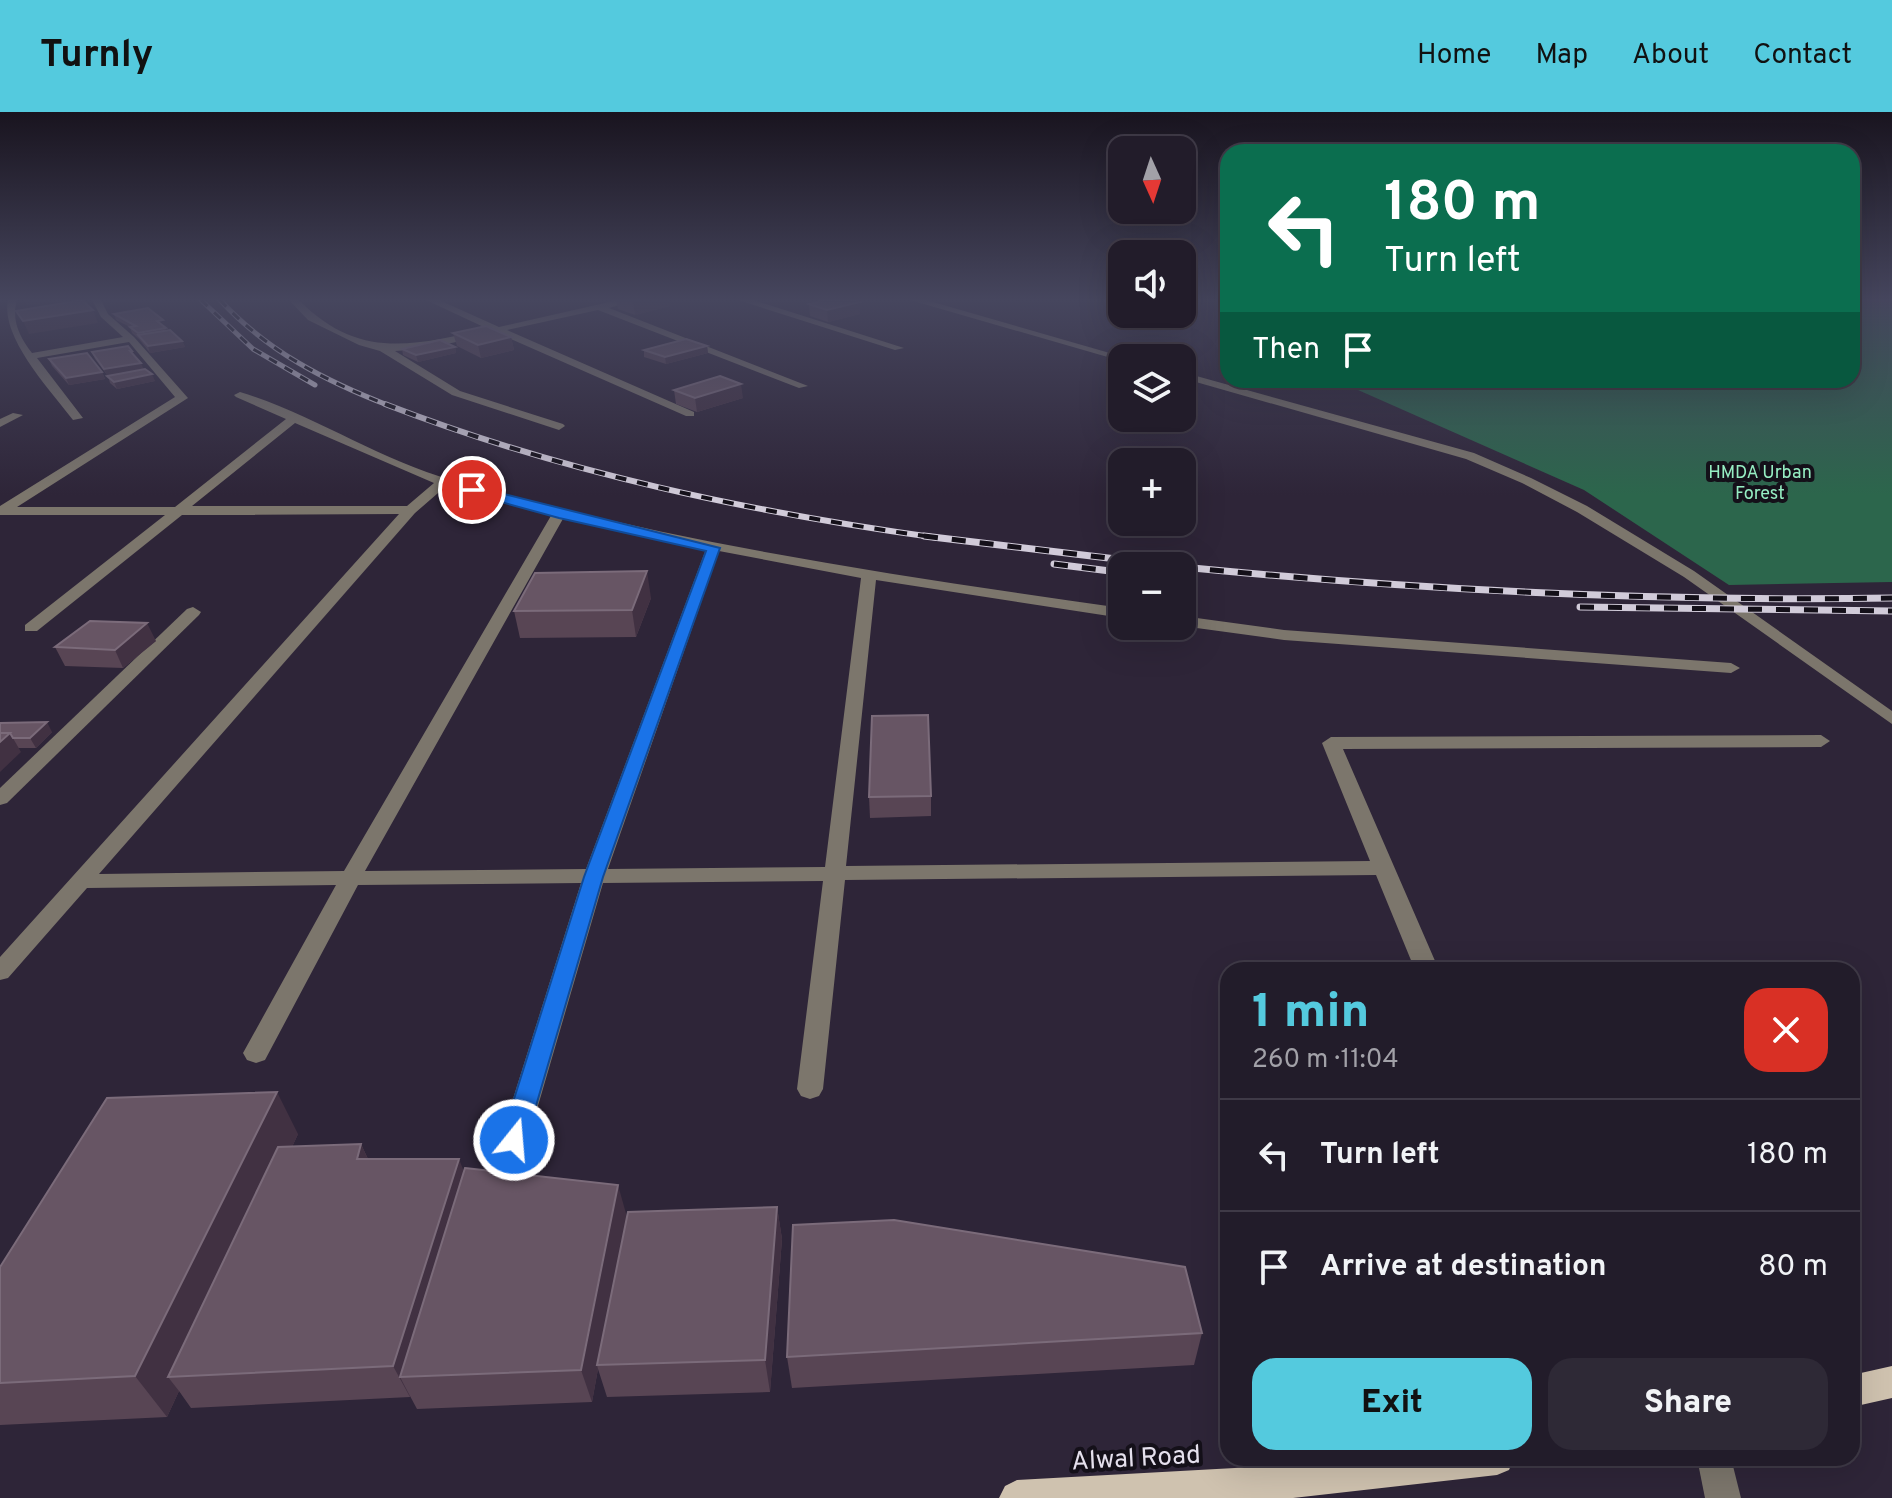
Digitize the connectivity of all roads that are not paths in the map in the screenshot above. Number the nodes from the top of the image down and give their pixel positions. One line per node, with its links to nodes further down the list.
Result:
1 (38, 365): 13 (street)
2 (153, 365): 19 (street)
3 (410, 365): 16 (street)
4 (579, 365): 11 (street)
5 (748, 365): 7 (street)
6 (1196, 379): 8 (street)
7 (803, 386)
8 (1220, 386)
9 (1228, 388): 29 (street)
10 (240, 395): 14 (street)
11 (690, 414)
12 (17, 415): 15 (street)
13 (77, 418)
14 (292, 420): 17 (street); 20 (street)
15 (0, 424)
16 (559, 426)
17 (443, 482): 18 (street); 21 (street)
18 (410, 510): 20 (street); 36 (street)
19 (1, 512): 20 (street)
20 (174, 512): 27 (street)
21 (559, 514): 22 (street); 35 (street)
22 (713, 548): 23 (street); 34 (street)
23 (869, 573): 24 (street); 33 (street)
24 (1108, 611)
25 (193, 612): 31 (street)
26 (1196, 623): 28 (street)
27 (31, 628)
28 (1731, 668)
29 (1892, 719)
30 (1821, 741): 32 (street)
31 (0, 799)
32 (1384, 868): 33 (street); 37 (street)
33 (833, 873): 34 (street); 40 (street)
34 (594, 877): 35 (street); 41 (street)
35 (350, 879): 36 (street); 39 (street)
36 (79, 881): 38 (street)
37 (1424, 962)
38 (0, 972)
39 (256, 1053)
40 (810, 1089)
41 (514, 1140)
42 (1892, 1382): 43 (main road)
43 (1860, 1389)
44 (1441, 1466): 46 (main road, Alwal Road)
45 (1716, 1466): 49 (street)
46 (1272, 1490): 47 (main road, Alwal Road)
47 (1218, 1492): 48 (main road, Alwal Road)
48 (1017, 1498)
49 (1723, 1498)

